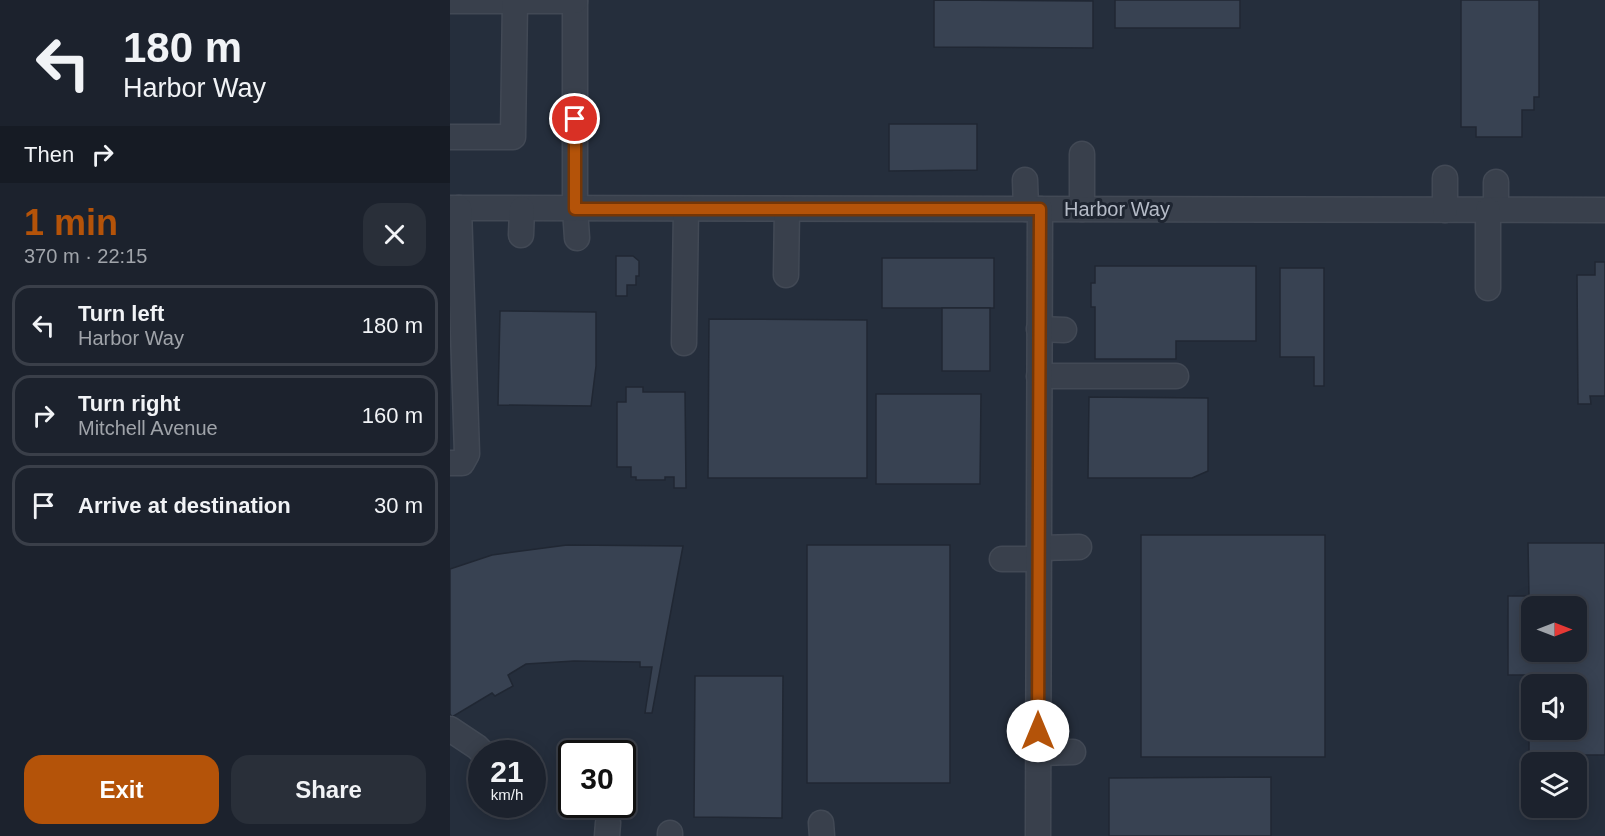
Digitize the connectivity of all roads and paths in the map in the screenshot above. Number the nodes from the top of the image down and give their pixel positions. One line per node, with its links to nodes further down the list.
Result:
1 (575, 0): 3 (street); 11 (street)
2 (450, 1): 3 (street)
3 (515, 1): 4 (street)
4 (450, 137)
5 (1082, 154): 15 (street)
6 (1445, 178): 16 (street)
7 (1025, 180): 14 (street)
8 (1496, 182): 17 (street)
9 (454, 208): 10 (street, Harbor Way); 29 (street)
10 (522, 209): 11 (street, Harbor Way); 19 (street)
11 (575, 209): 12 (street, Harbor Way); 20 (street)
12 (686, 209): 13 (street, Harbor Way); 25 (street)
13 (787, 209): 14 (street, Harbor Way); 21 (street)
14 (1033, 209): 15 (street, Harbor Way); 23 (street)
15 (1082, 209): 16 (street, Harbor Way)
16 (1445, 210): 17 (street, Harbor Way)
17 (1492, 210): 18 (street, Harbor Way); 22 (street)
18 (1605, 210)
19 (521, 235)
20 (577, 238)
21 (786, 275)
22 (1488, 288)
23 (1039, 329): 24 (street); 27 (street)
24 (1064, 330)
25 (684, 343)
26 (1176, 376): 27 (street)
27 (1039, 382): 28 (street); 32 (street)
28 (1068, 388)
29 (458, 405): 30 (street)
30 (450, 463)
31 (1079, 547): 32 (street)
32 (1039, 553): 33 (street); 37 (street)
33 (1002, 559)
34 (450, 729): 35 (street)
35 (468, 741)
36 (1073, 752): 37 (street)
37 (1038, 753): 38 (street)
38 (1038, 836)

